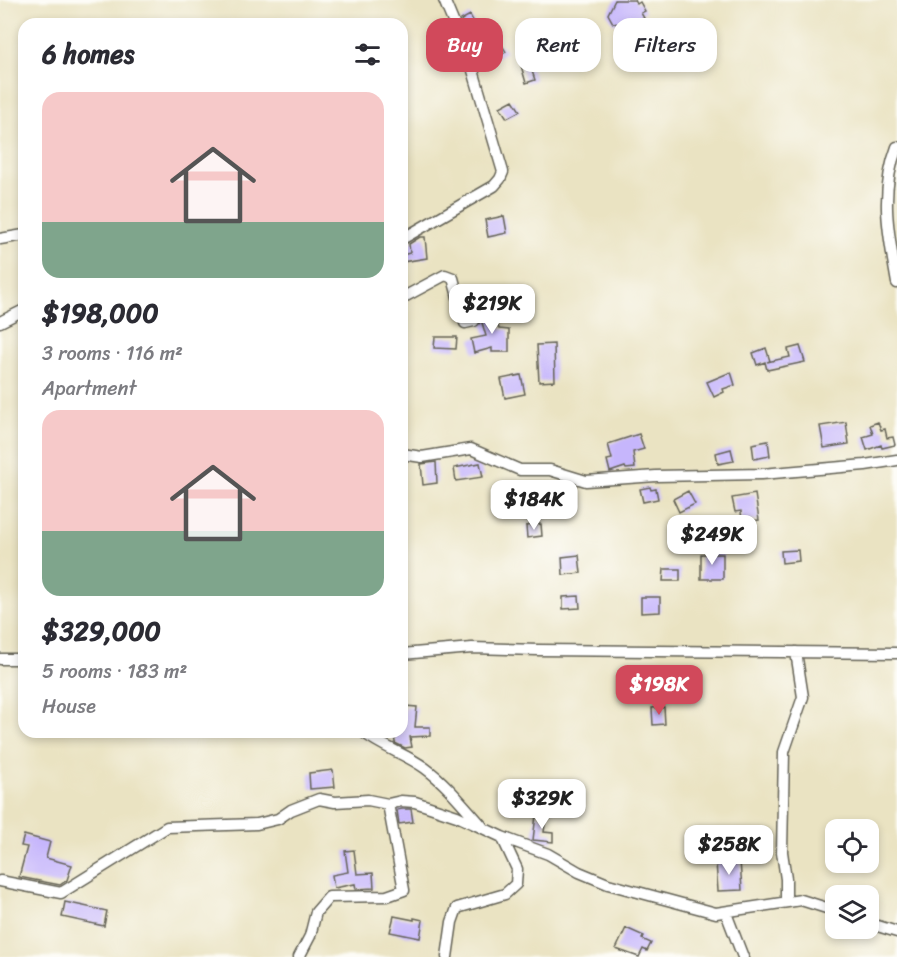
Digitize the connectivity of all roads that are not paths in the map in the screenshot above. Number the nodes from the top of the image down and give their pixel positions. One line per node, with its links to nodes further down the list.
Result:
1 (444, 0): 4 (street)
2 (897, 147): 6 (street)
3 (18, 236): 5 (street)
4 (408, 236)
5 (0, 239)
6 (897, 283)
7 (408, 294): 9 (street)
8 (18, 313): 10 (street)
9 (474, 321)
10 (0, 322)
11 (408, 455): 12 (street)
12 (897, 460)
13 (796, 652): 14 (street); 15 (street); 23 (street)
14 (897, 653)
15 (408, 654)
16 (0, 659): 17 (street)
17 (18, 659)
18 (371, 738): 20 (street)
19 (388, 804): 20 (street); 22 (street); 28 (street)
20 (486, 830): 21 (street)
21 (502, 837): 25 (street); 29 (street)
22 (0, 880)
23 (786, 901): 24 (street); 25 (street)
24 (825, 908)
25 (726, 913): 30 (street)
26 (879, 927): 27 (street)
27 (897, 932)
28 (299, 957)
29 (447, 957)
30 (743, 957)

